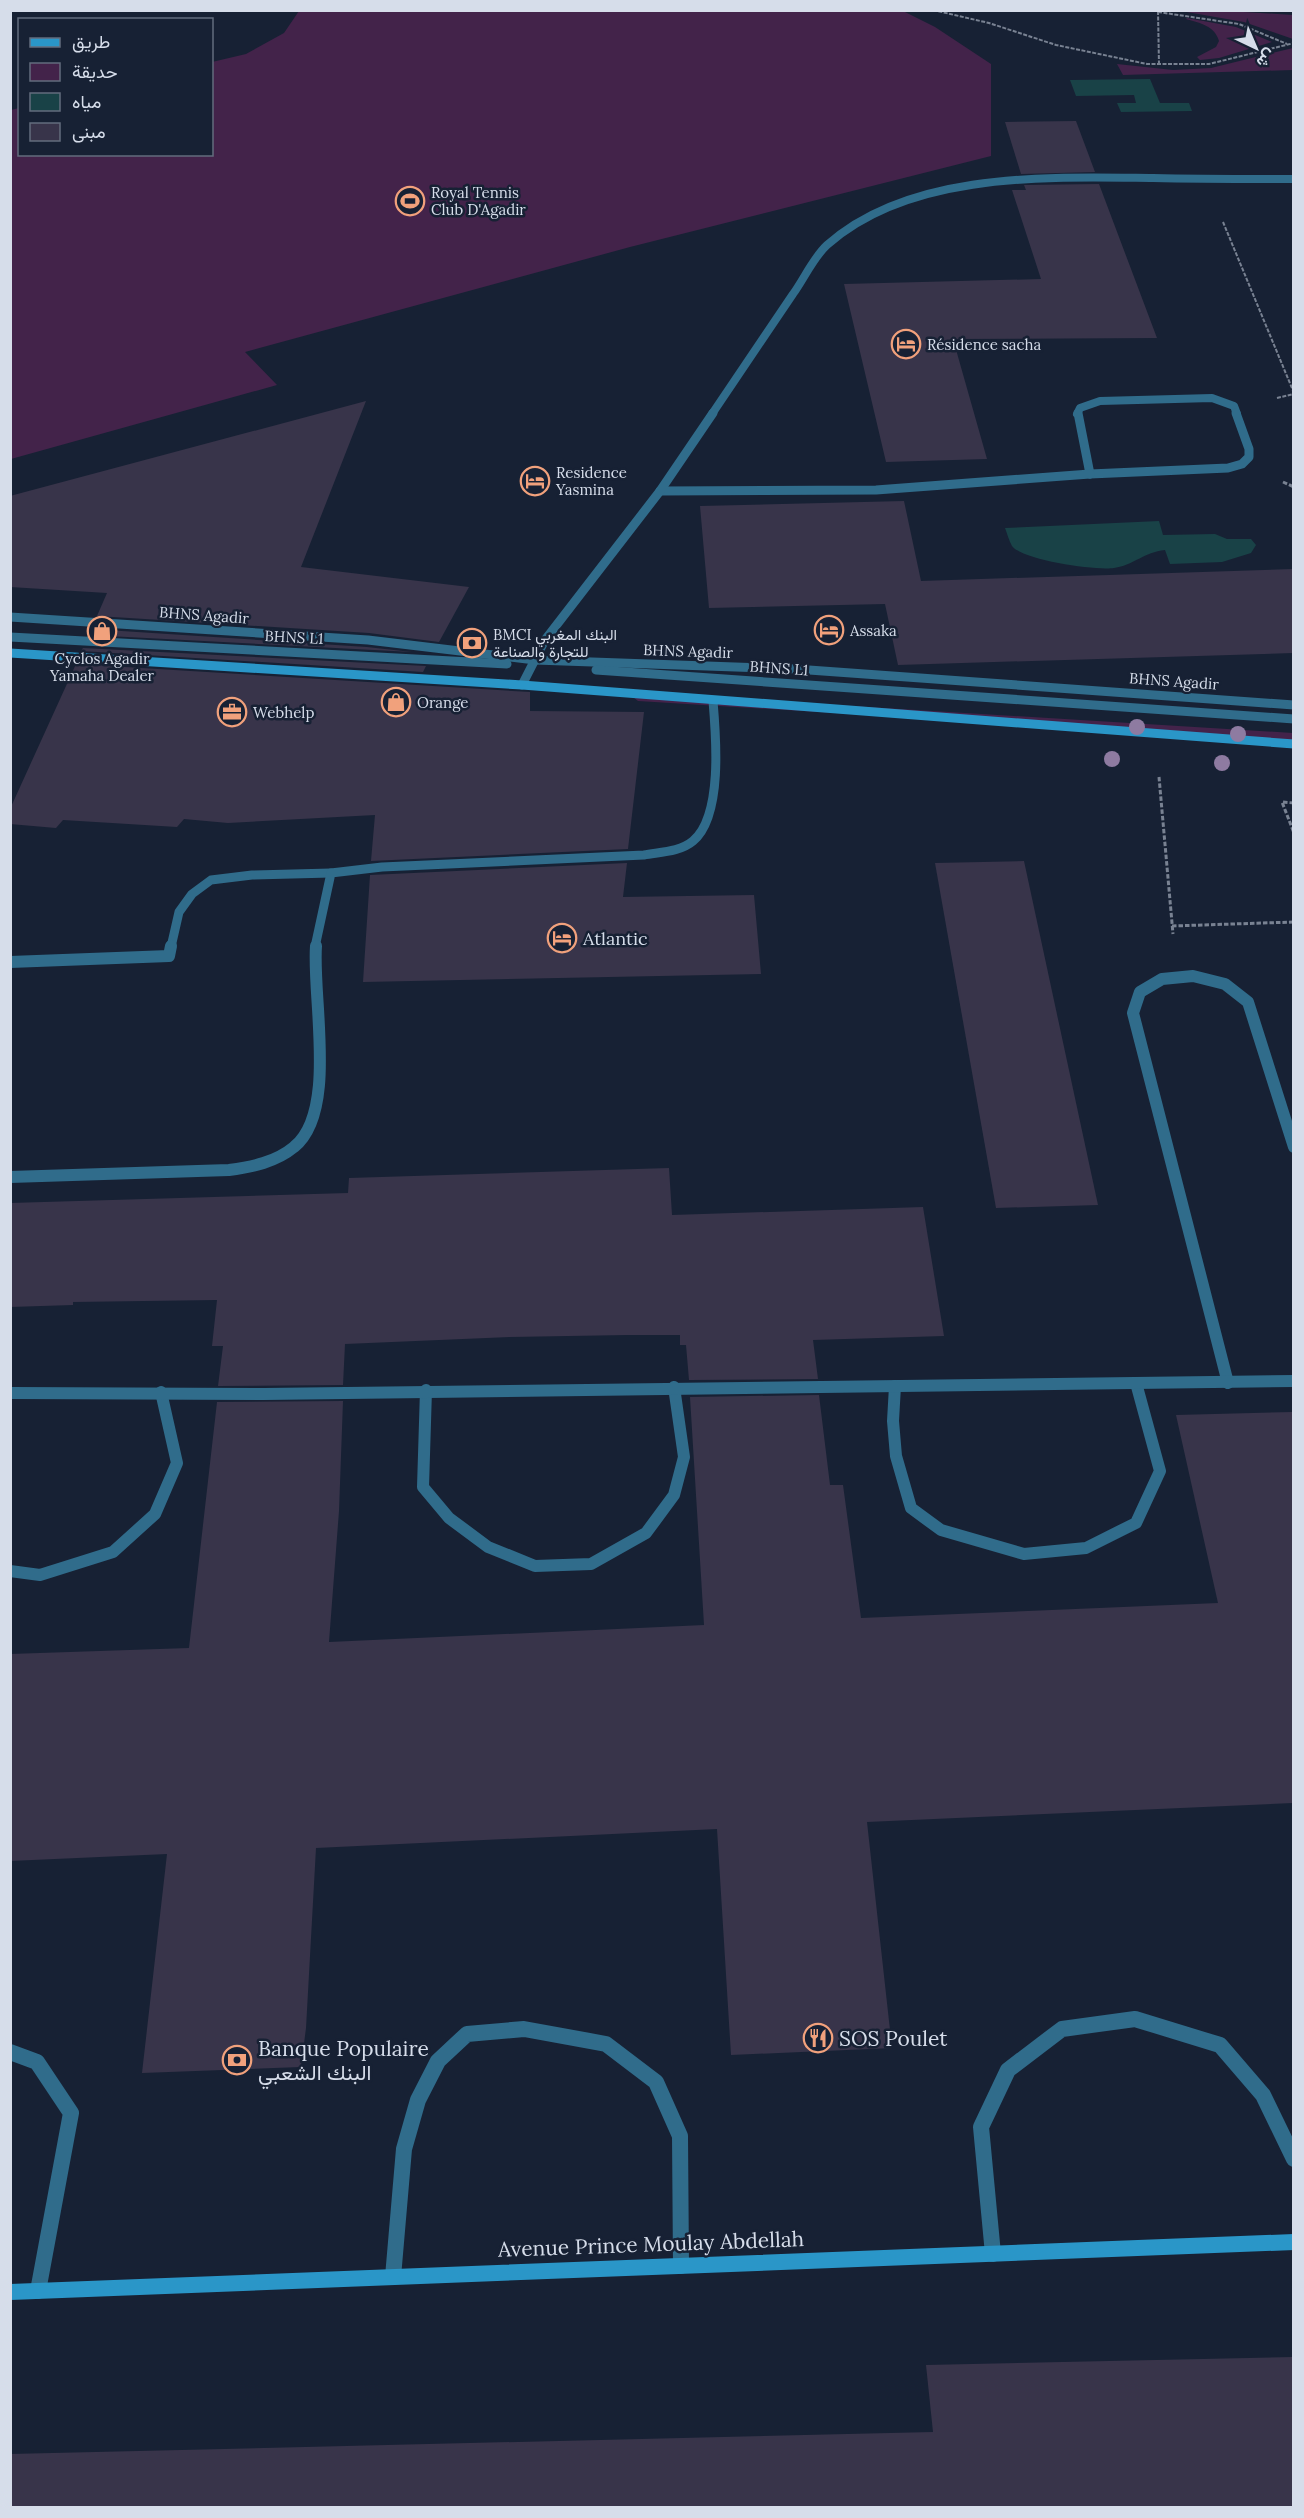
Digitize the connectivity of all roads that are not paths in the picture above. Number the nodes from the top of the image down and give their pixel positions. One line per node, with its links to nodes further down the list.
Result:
1 (1293, 179): 3 (street)
2 (1090, 474): 2 (street); 3 (street)
3 (660, 491): 7 (street)
4 (10, 617): 7 (street, BHNS Agadir)
5 (10, 637): 7 (street, BHNS L1)
6 (10, 653): 8 (street)
7 (533, 663): 8 (street); 10 (street, BHNS Agadir); 11 (street, BHNS L1)
8 (522, 685): 9 (street)
9 (713, 701): 12 (street); 13 (street)
10 (1293, 705)
11 (1293, 719)
12 (1293, 744)
13 (331, 873): 14 (street); 16 (street)
14 (10, 962)
15 (1293, 1147): 19 (street)
16 (10, 1177)
17 (1293, 1381): 19 (street)
18 (1136, 1383): 19 (street); 20 (street); 20 (street)
19 (1228, 1383)
20 (895, 1386): 21 (street)
21 (674, 1387): 22 (street); 22 (street)
22 (426, 1390): 23 (street)
23 (160, 1392): 24 (street); 25 (street)
24 (10, 1393)
25 (10, 1571)
26 (10, 2052): 32 (street)
27 (1293, 2159): 29 (street)
28 (1293, 2242): 29 (street, Avenue Prince Moulay Abdellah)
29 (993, 2254): 30 (street, Avenue Prince Moulay Abdellah)
30 (681, 2266): 31 (street, Avenue Prince Moulay Abdellah); 31 (street)
31 (393, 2277): 32 (street, Avenue Prince Moulay Abdellah)
32 (38, 2291): 33 (street, Avenue Prince Moulay Abdellah)
33 (10, 2292)

